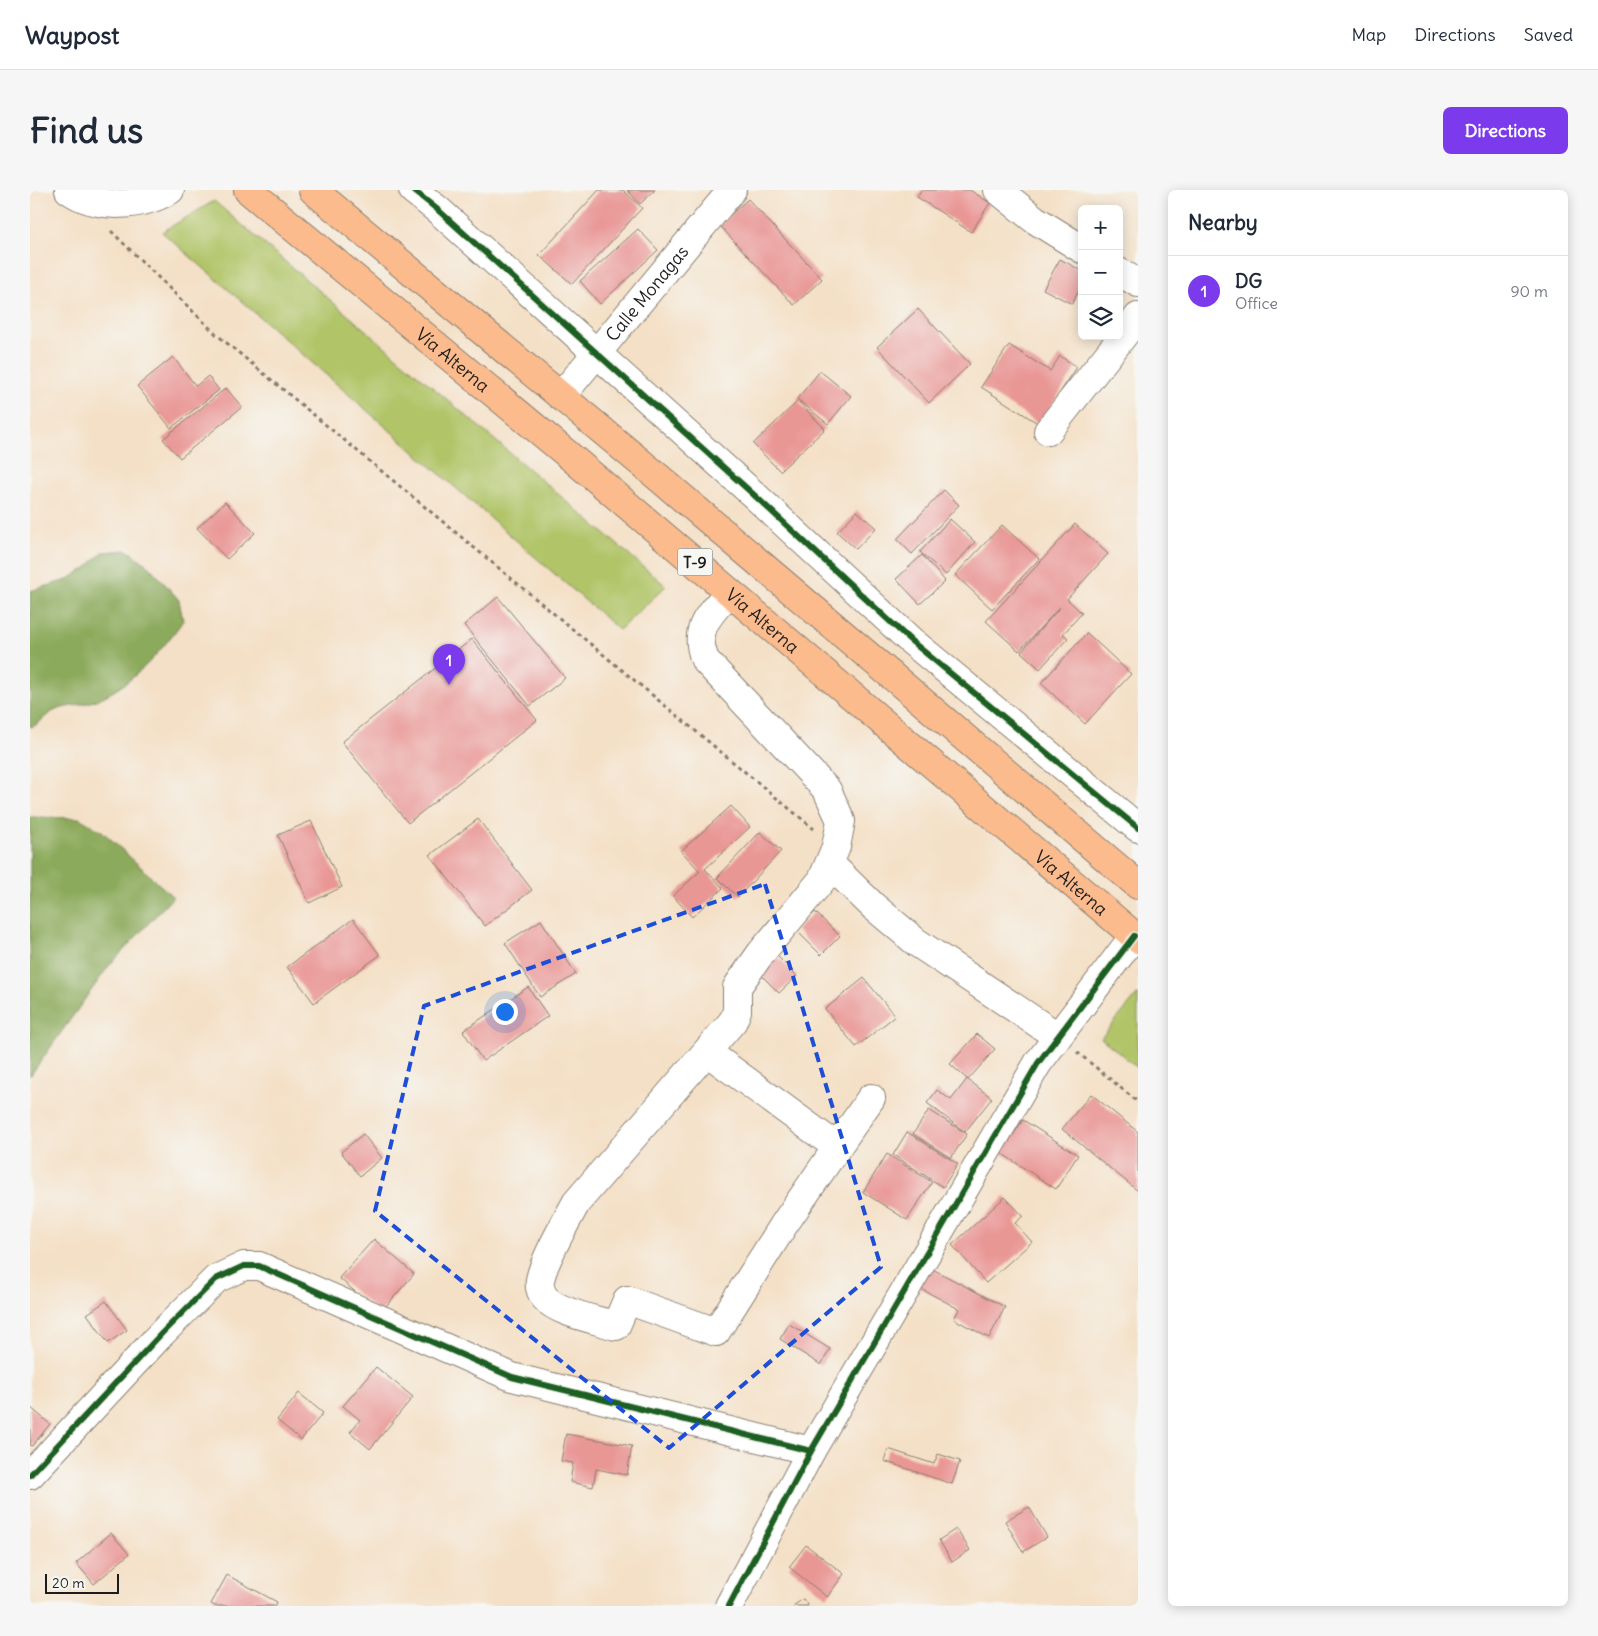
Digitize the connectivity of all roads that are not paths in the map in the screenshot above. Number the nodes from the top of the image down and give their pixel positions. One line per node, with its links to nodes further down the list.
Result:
1 (69, 190): 2 (street)
2 (170, 190)
3 (248, 190): 15 (highway, Vía Alterna / T-9)
4 (313, 190): 13 (highway, T-9)
5 (412, 190): 12 (street)
6 (732, 190): 12 (street, Calle Monagas)
7 (998, 190): 8 (street)
8 (1078, 246)
9 (1123, 275): 10 (street)
10 (1138, 284)
11 (1138, 317): 14 (street)
12 (598, 352): 13 (street, Calle Monagas); 16 (street)
13 (561, 396): 18 (highway, T-9)
14 (1048, 431)
15 (730, 592): 17 (street); 19 (highway, Vía Alterna / T-9)
16 (1138, 828)
17 (833, 856): 20 (street); 21 (street)
18 (1138, 885)
19 (1136, 938): 20 (street)
20 (1058, 1036): 24 (street)
21 (707, 1052): 23 (street); 23 (street)
22 (872, 1098): 23 (street)
23 (837, 1147)
24 (811, 1451): 25 (street); 26 (street)
25 (30, 1475)
26 (729, 1606)

